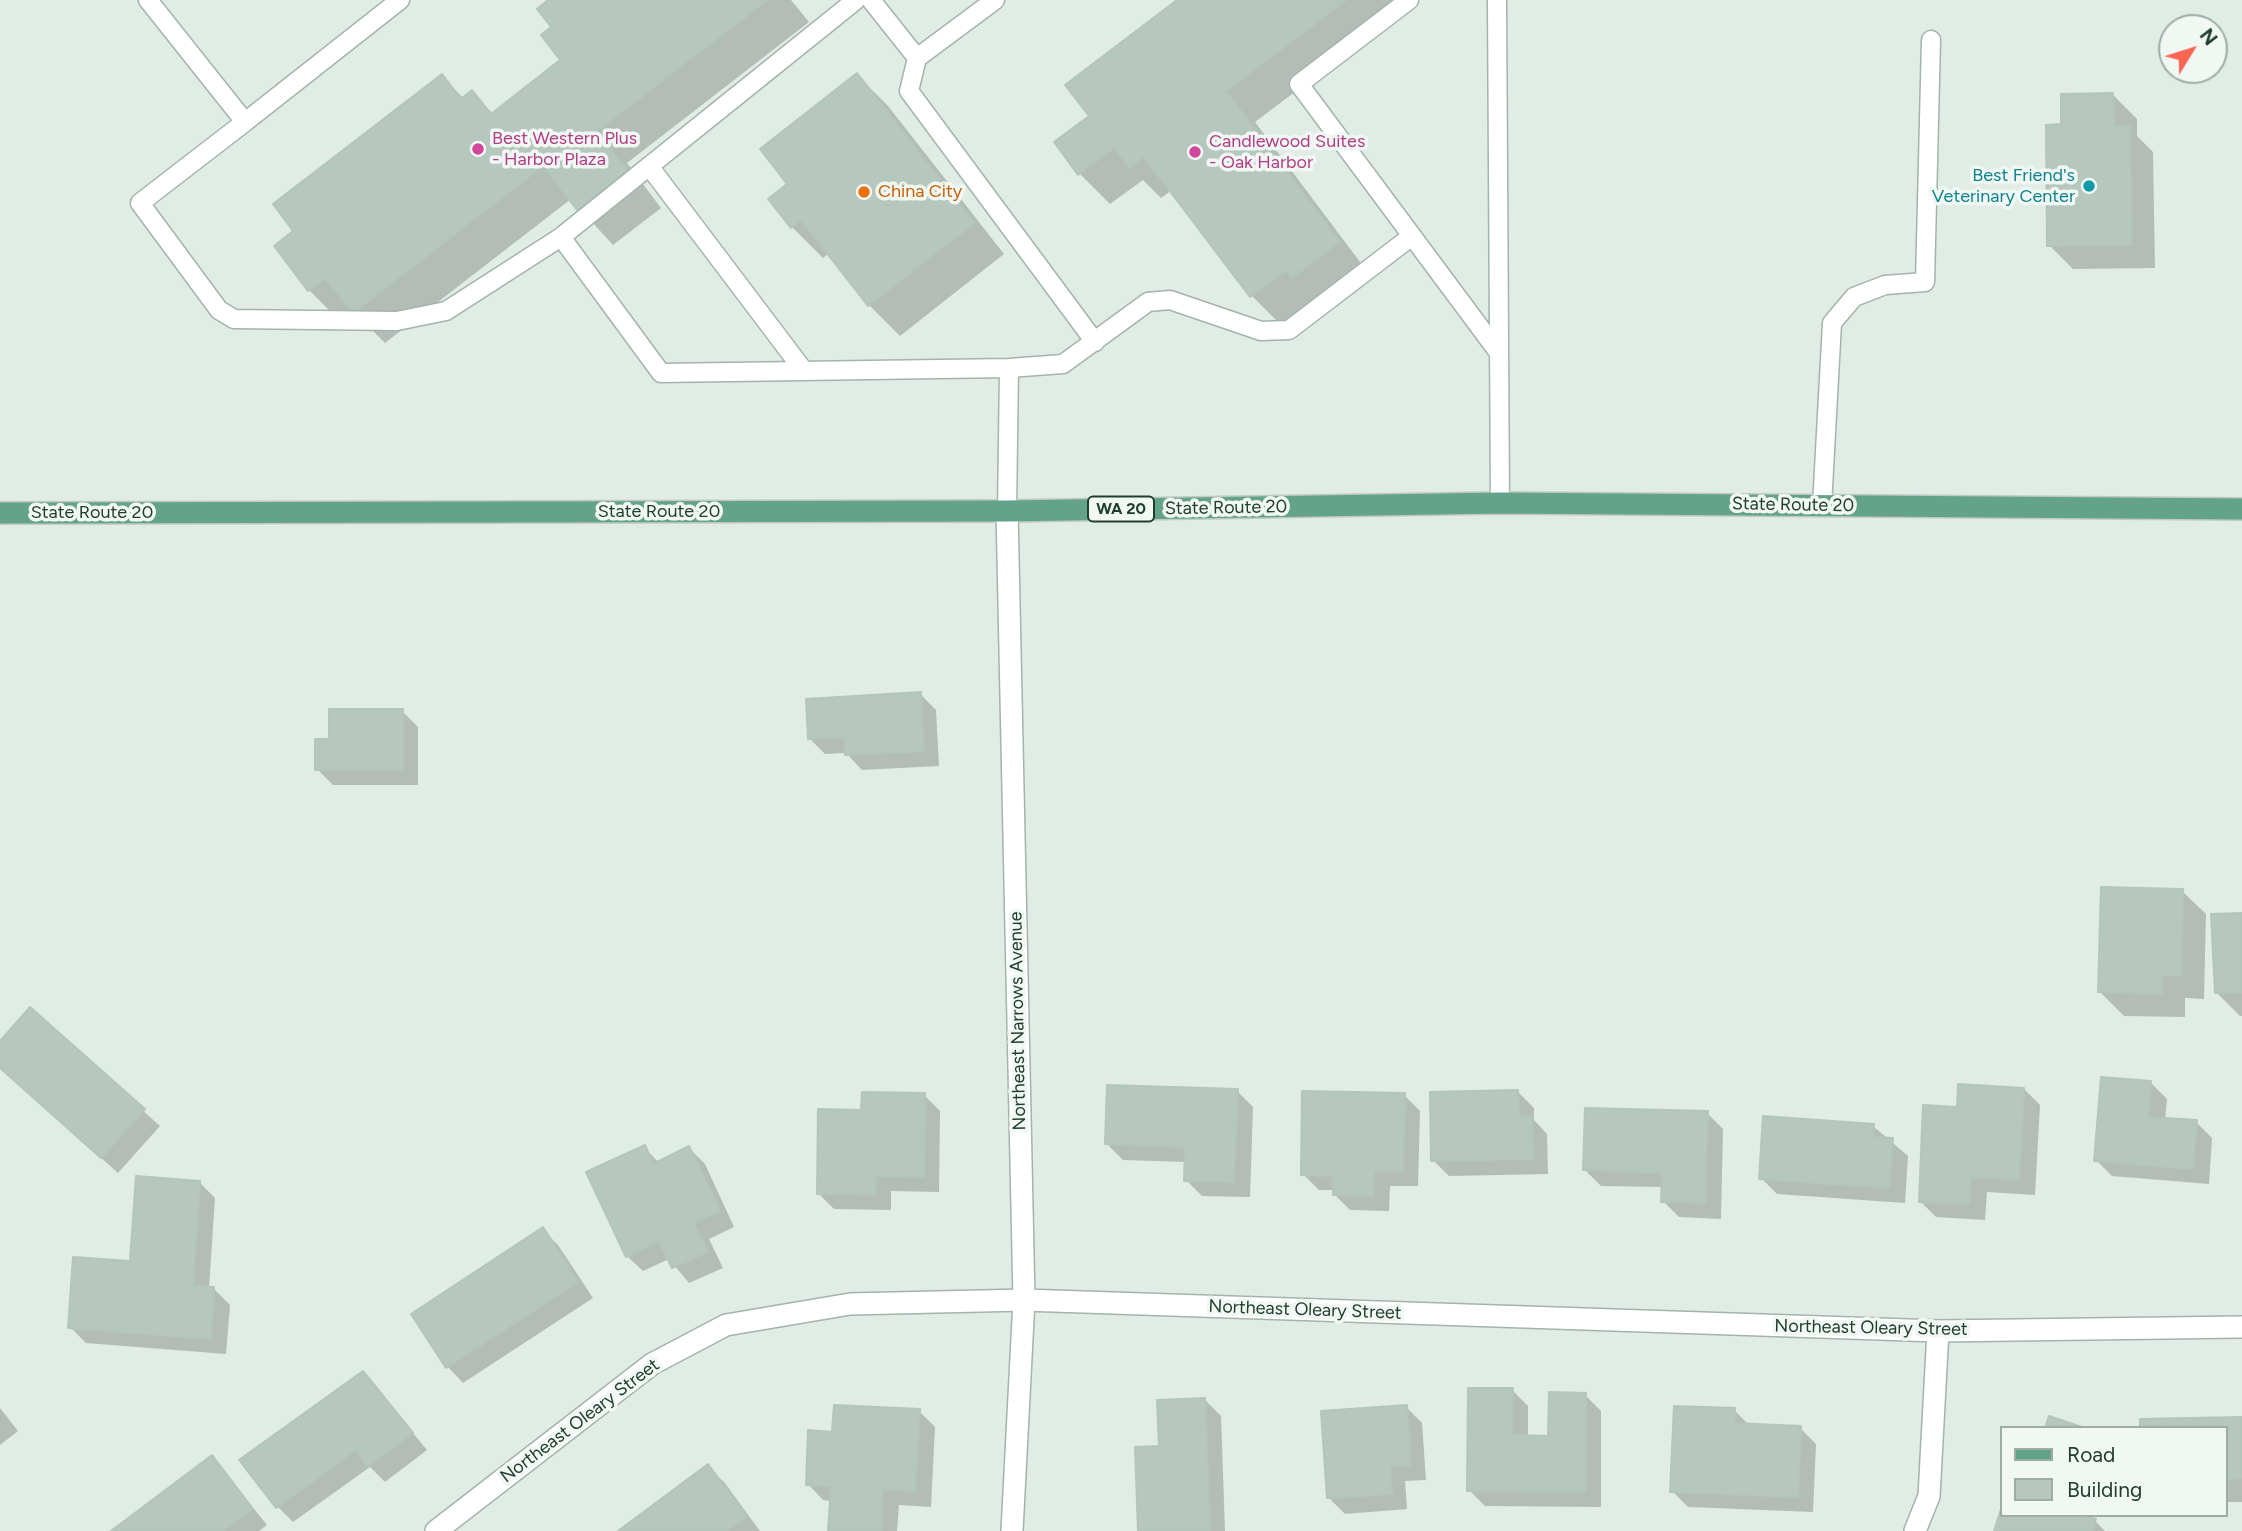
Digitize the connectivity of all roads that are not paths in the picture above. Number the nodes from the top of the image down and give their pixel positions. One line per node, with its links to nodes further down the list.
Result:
1 (148, 0): 10 (lane)
2 (400, 0): 10 (lane)
3 (856, 0): 11 (lane)
4 (871, 0): 9 (lane)
5 (995, 0): 9 (lane)
6 (1409, 0): 12 (lane)
7 (1497, 0): 15 (lane)
8 (1931, 40): 19 (lane)
9 (916, 58): 14 (lane)
10 (245, 122): 13 (lane)
11 (649, 166): 13 (lane); 17 (lane)
12 (1412, 236): 14 (lane); 15 (lane)
13 (561, 237): 17 (lane)
14 (1095, 342): 16 (lane)
15 (1499, 353): 18 (lane)
16 (1009, 368): 17 (lane); 21 (lane)
17 (804, 371)
18 (1500, 503): 19 (main road, State Route 20 / WA 20); 21 (main road, State Route 20 / WA 20)
19 (1822, 506): 20 (main road, State Route 20 / WA 20)
20 (2242, 509)
21 (1007, 511): 22 (main road, State Route 20 / WA 20); 23 (street, Northeast Narrows Avenue)
22 (0, 513)
23 (1024, 1300): 25 (street, Northeast Oleary Street); 26 (street, Northeast Oleary Street); 27 (street, Northeast Narrows Avenue)
24 (2242, 1327): 25 (street, Northeast Oleary Street)
25 (1938, 1331): 28 (street)
26 (436, 1531)
27 (1012, 1531)
28 (1915, 1531)

